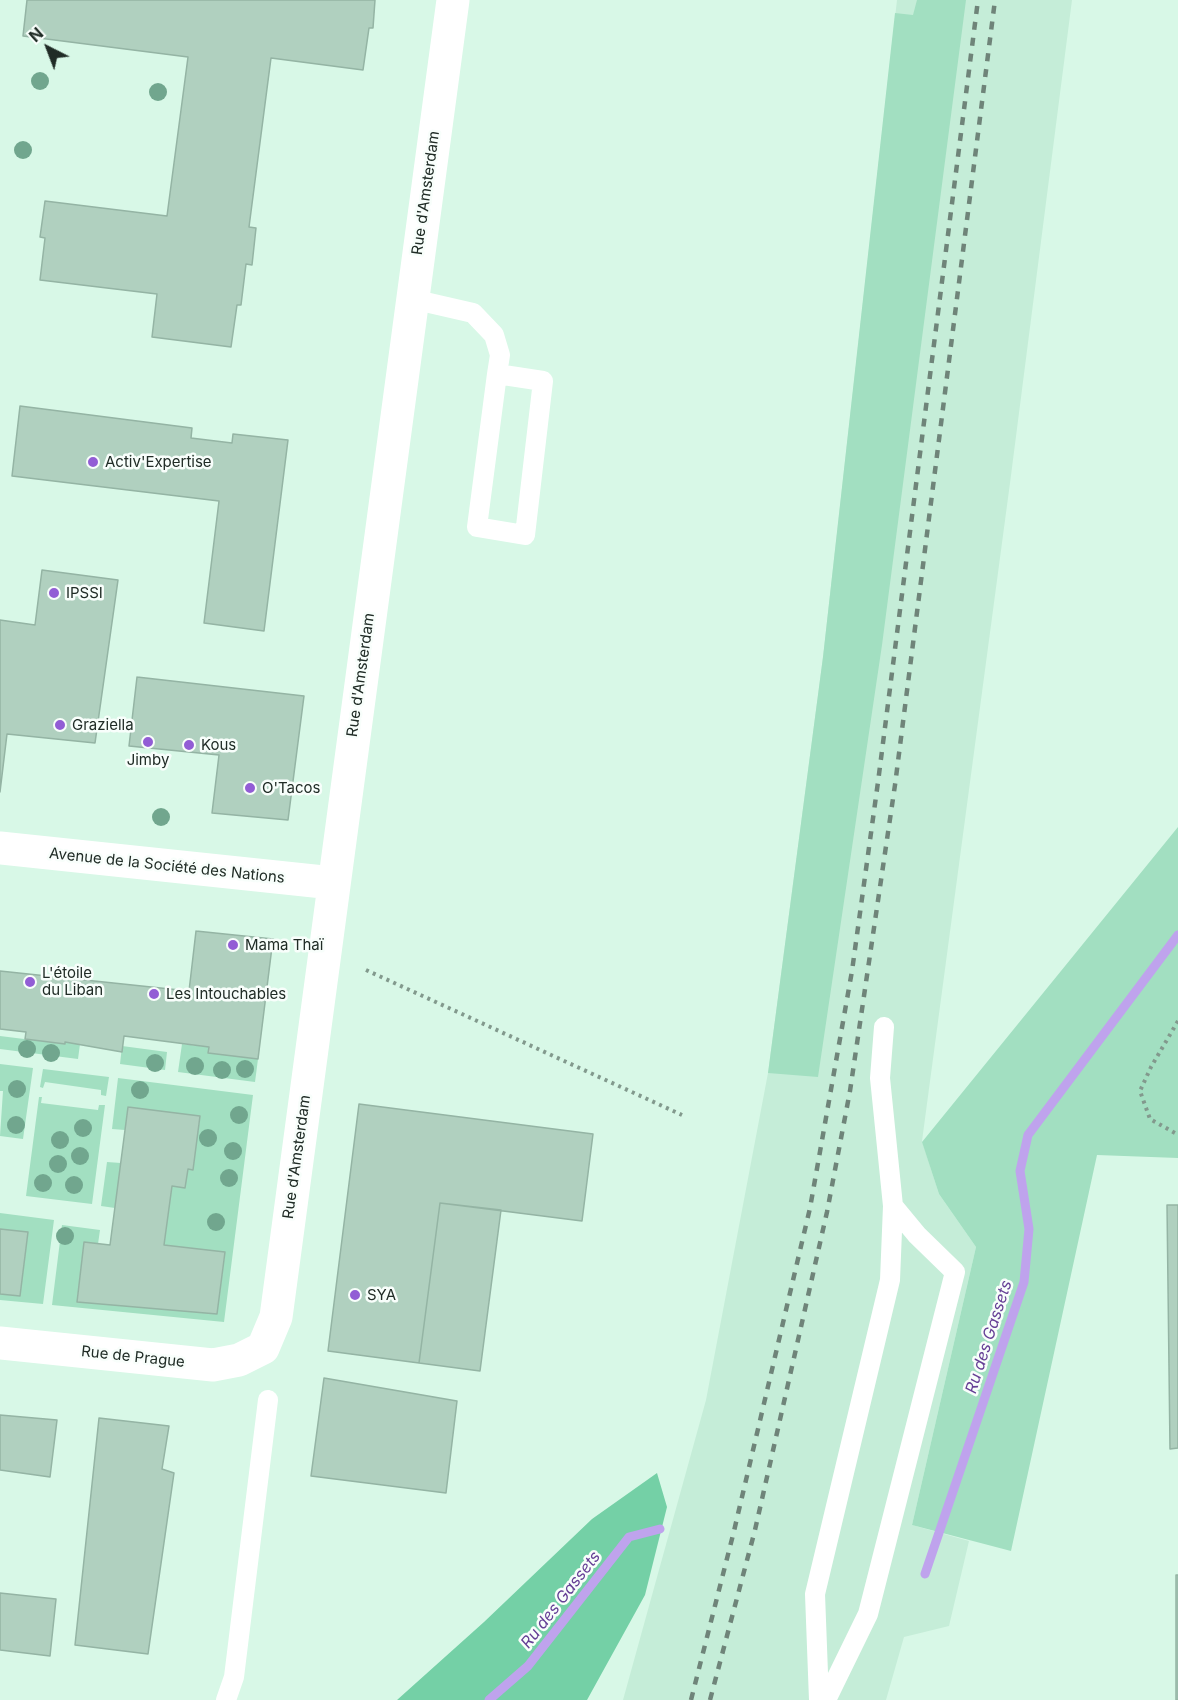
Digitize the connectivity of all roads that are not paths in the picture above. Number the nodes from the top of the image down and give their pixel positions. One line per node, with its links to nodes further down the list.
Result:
1 (453, 0): 2 (street, Rue d'Amsterdam)
2 (412, 298): 3 (lane); 5 (street, Rue d'Amsterdam)
3 (497, 374): 3 (lane)
4 (0, 848): 5 (street, Avenue de la Société des Nations)
5 (333, 883): 9 (street, Rue d'Amsterdam)
6 (884, 1027): 7 (lane)
7 (893, 1206): 12 (lane); 13 (lane)
8 (0, 1343): 9 (street, Rue de Prague)
9 (263, 1348)
10 (268, 1400): 11 (lane)
11 (226, 1700)
12 (819, 1700)
13 (826, 1700)

